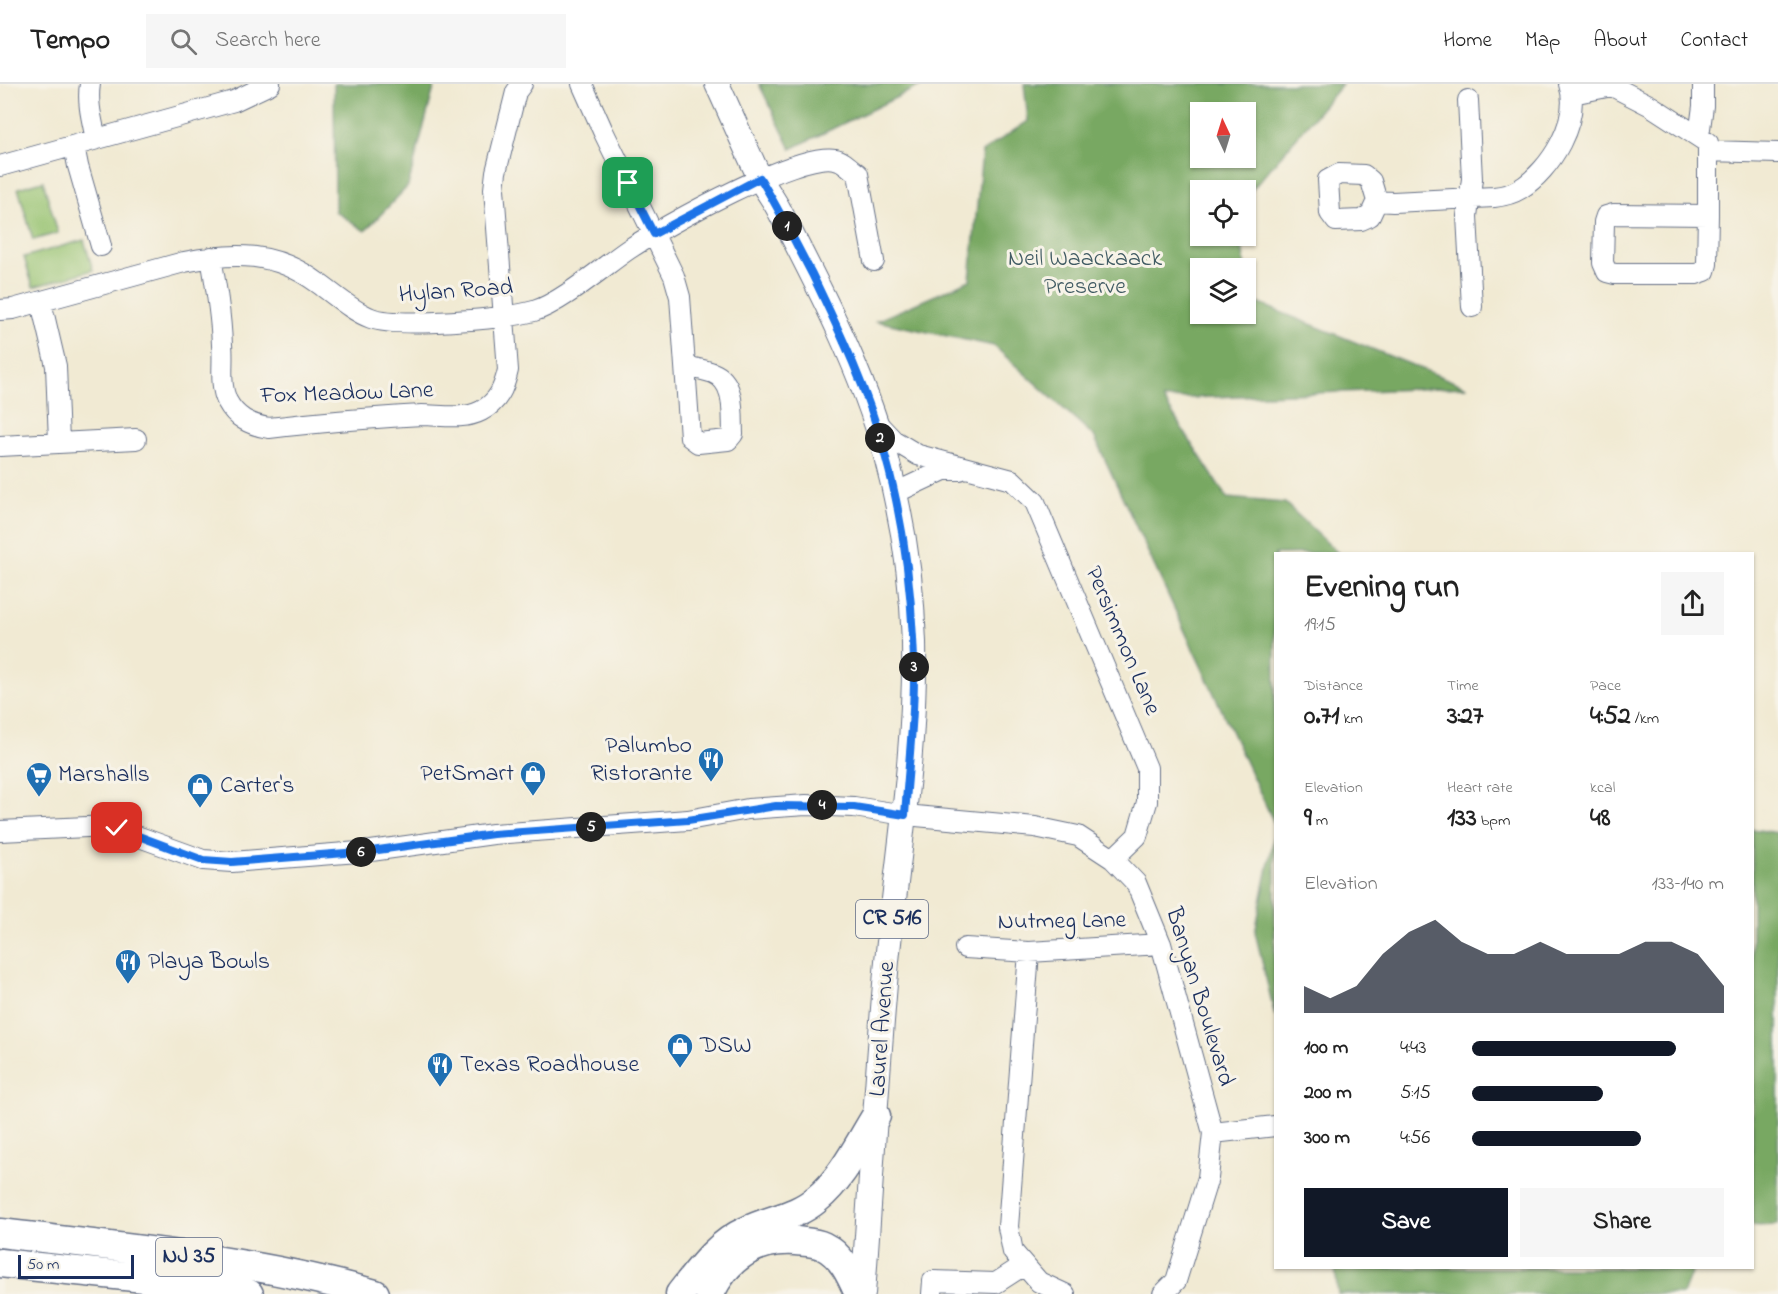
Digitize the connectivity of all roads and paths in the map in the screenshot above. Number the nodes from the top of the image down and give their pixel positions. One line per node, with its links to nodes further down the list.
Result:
1 (90, 84): 10 (street)
2 (270, 84): 10 (street)
3 (522, 84): 26 (street, Fox Meadow Lane)
4 (582, 84): 19 (street)
5 (717, 84): 15 (main road, Laurel Avenue / CR 516)
6 (1703, 84): 11 (street)
7 (1612, 85): 8 (street); 11 (street)
8 (1571, 89): 16 (street)
9 (1468, 100): 16 (street)
10 (96, 139): 12 (street)
11 (1704, 144): 13 (street); 18 (street)
12 (74, 146): 14 (street); 20 (street)
13 (1778, 153)
14 (0, 166)
15 (760, 178): 19 (street, Hylan Road); 22 (street, Hylan Road); 28 (main road, Laurel Avenue / CR 516)
16 (1469, 198): 17 (street); 24 (street)
17 (1377, 201): 17 (street)
18 (1708, 215): 18 (street)
19 (654, 234): 26 (street, Hylan Road); 27 (street)
20 (101, 246)
21 (211, 257): 23 (street, Hylan Road); 26 (street, Hylan Road); 26 (street, Fox Meadow Lane)
22 (874, 261)
23 (41, 302): 25 (street, Hylan Road); 30 (street)
24 (1472, 308)
25 (0, 310)
26 (503, 315)
27 (685, 366)
28 (875, 421): 32 (street, Persimmon Lane); 33 (main road, Laurel Avenue / CR 516)
29 (136, 439): 30 (street)
30 (59, 442): 31 (street)
31 (0, 446)
32 (978, 470): 33 (street, Persimmon Lane); 36 (street, Persimmon Lane)
33 (895, 493): 34 (main road, Laurel Avenue / CR 516)
34 (905, 815): 35 (street, Banyan Boulevard); 36 (street, Banyan Boulevard); 40 (main road, Laurel Avenue / CR 516)
35 (0, 831)
36 (1113, 859): 37 (street, Banyan Boulevard)
37 (1161, 944): 39 (street, Nutmeg Lane); 42 (street, Banyan Boulevard)
38 (965, 948): 39 (street, Nutmeg Lane)
39 (1029, 952): 45 (street)
40 (876, 1116): 48 (highway); 50 (main road, Laurel Avenue / CR 516)
41 (1274, 1126): 42 (street)
42 (1213, 1133): 53 (street, Banyan Boulevard)
43 (0, 1233): 47 (highway, NJ 35)
44 (0, 1263): 46 (highway, NJ 35)
45 (1024, 1265): 51 (street); 52 (street)
46 (249, 1294)
47 (375, 1294)
48 (680, 1294)
49 (710, 1294): 50 (highway)
50 (861, 1294)
51 (932, 1294)
52 (1065, 1294)
53 (1163, 1294)

